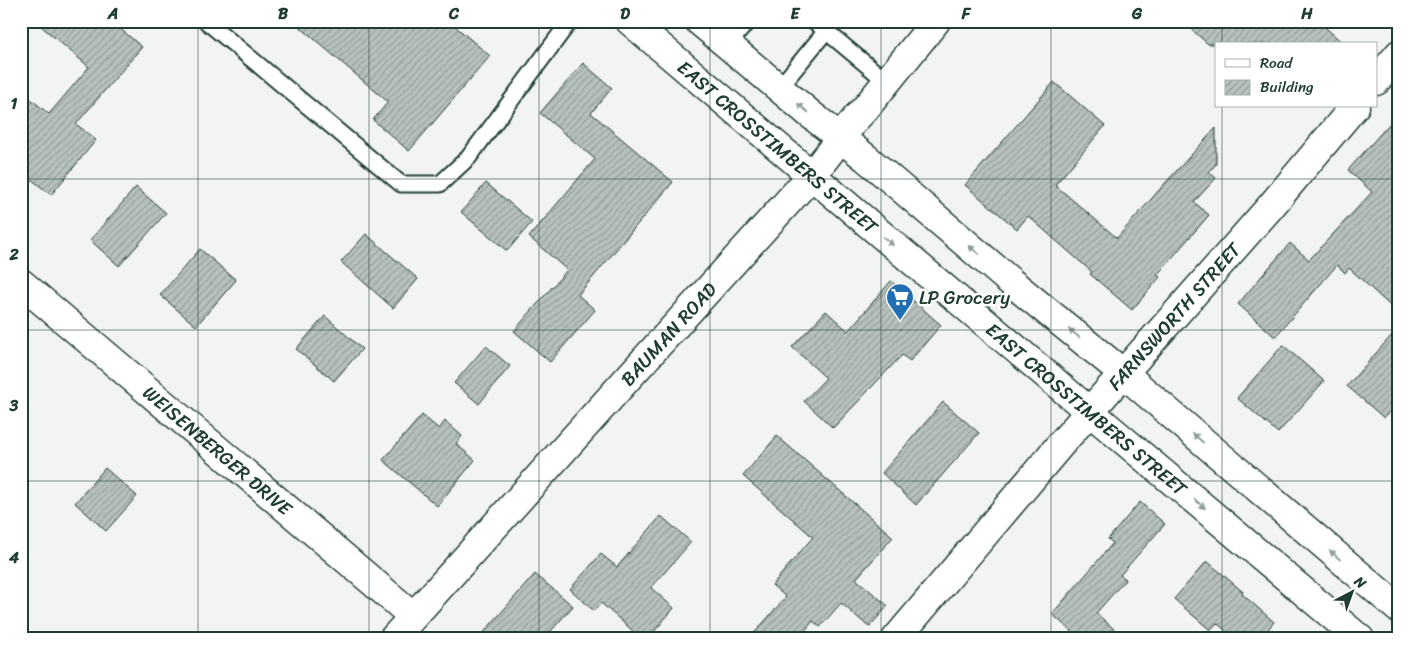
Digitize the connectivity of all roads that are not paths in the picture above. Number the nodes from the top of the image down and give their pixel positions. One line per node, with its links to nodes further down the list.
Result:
1 (206, 21): 2 (lane)
2 (570, 21)
3 (630, 21): 15 (street, EAST CROSSTIMBERS STREET)
4 (699, 21): 8 (street)
5 (748, 21): 8 (lane)
6 (936, 21): 11 (street, BAUMAN ROAD)
7 (820, 26): 11 (lane); 12 (lane)
8 (728, 45): 12 (street)
9 (1399, 54): 10 (street)
10 (1378, 79)
11 (886, 81): 14 (street, BAUMAN ROAD)
12 (779, 88): 14 (street, one-way to 12)
13 (1353, 108): 17 (street, FARNSWORTH STREET)
14 (841, 138): 15 (street, BAUMAN ROAD); 17 (street, one-way to 14)
15 (812, 175): 18 (street, EAST CROSSTIMBERS STREET, one-way to 18); 20 (street, BAUMAN ROAD)
16 (21, 283): 20 (street, WEISENBERGER DRIVE)
17 (1123, 373): 18 (street, FARNSWORTH STREET); 19 (street, one-way to 17)
18 (1089, 411): 22 (street, FARNSWORTH STREET); 23 (street, EAST CROSSTIMBERS STREET, one-way to 23)
19 (1399, 609)
20 (413, 616): 21 (street, BAUMAN ROAD)
21 (393, 639)
22 (896, 639)
23 (1360, 639)

